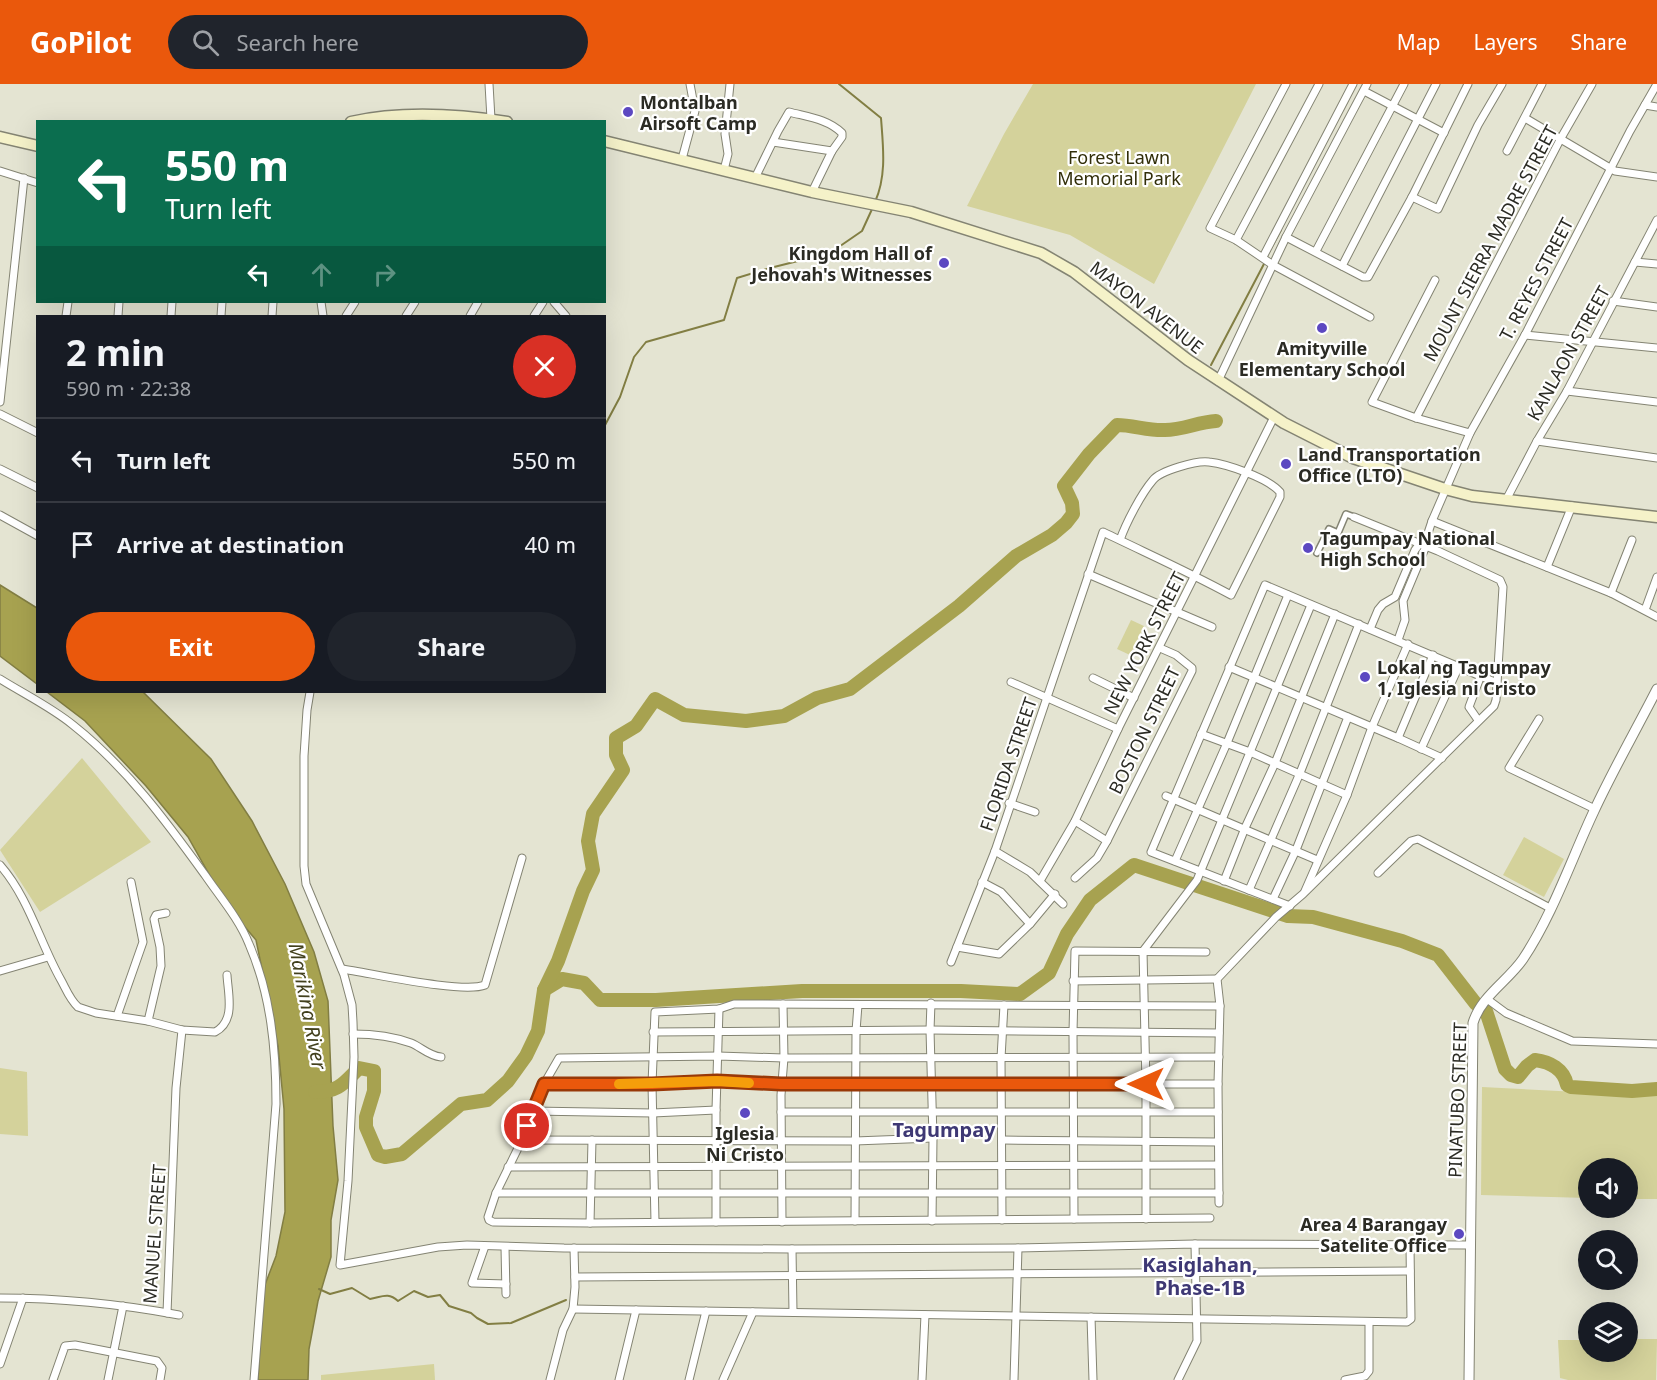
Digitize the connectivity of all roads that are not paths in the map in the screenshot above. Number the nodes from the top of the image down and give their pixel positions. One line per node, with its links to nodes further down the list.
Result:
1 (489, 84): 19 (street)
2 (690, 84): 31 (street)
3 (730, 84): 33 (street)
4 (1286, 84): 43 (street)
5 (1318, 84): 43 (street)
6 (1353, 84): 45 (street)
7 (1404, 84): 16 (street)
8 (1436, 84): 20 (street)
9 (1468, 84): 23 (street)
10 (1502, 84): 40 (street)
11 (1542, 84): 18 (street)
12 (1592, 84): 25 (street, MOUNT SIERRA MADRE STREET)
13 (1657, 84): 15 (street, T. REYES STREET)
14 (1365, 87): 16 (street); 42 (street)
15 (1645, 105): 17 (street); 32 (street, T. REYES STREET)
16 (1392, 106): 20 (street); 44 (street)
17 (1657, 107)
18 (1525, 118): 25 (street); 30 (street)
19 (491, 119): 21 (main road); 22 (main road)
20 (1418, 119): 23 (street); 49 (street)
21 (361, 120)
22 (496, 120)
23 (1444, 133): 40 (street)
24 (0, 137): 28 (main road)
25 (1562, 138): 32 (street); 65 (street, MOUNT SIERRA MADRE STREET)
26 (606, 141): 31 (main road, MAYON AVENUE)
27 (773, 142): 29 (street); 29 (street); 37 (street)
28 (36, 146)
29 (832, 151): 39 (street)
30 (1507, 151)
31 (682, 159): 33 (main road, MAYON AVENUE)
32 (1611, 168): 35 (street); 56 (street, T. REYES STREET)
33 (724, 170): 37 (main road, MAYON AVENUE)
34 (0, 171): 36 (street)
35 (1657, 177)
36 (24, 178): 38 (street); 61 (street)
37 (755, 178): 39 (main road, MAYON AVENUE)
38 (36, 182)
39 (812, 192): 59 (main road, MAYON AVENUE)
40 (1412, 197): 49 (street)
41 (1657, 221): 46 (street, KANLAON STREET)
42 (1286, 237): 44 (street); 48 (street)
43 (1236, 240): 45 (street)
44 (1316, 251): 49 (street)
45 (1263, 257): 48 (street)
46 (1635, 262): 47 (street); 51 (street, KANLAON STREET)
47 (1657, 264)
48 (1274, 265): 55 (street); 59 (street)
49 (1342, 266)
50 (1435, 280): 65 (street)
51 (1613, 301): 53 (street); 57 (street, KANLAON STREET)
52 (555, 303): 54 (street)
53 (1657, 307)
54 (565, 315)
55 (1370, 317)
56 (1525, 335): 57 (street); 67 (street, T. REYES STREET)
57 (1593, 341): 58 (street); 60 (street, KANLAON STREET)
58 (1657, 348)
59 (1218, 381): 64 (main road, MAYON AVENUE)
60 (1567, 391): 62 (street); 68 (street, KANLAON STREET)
61 (0, 402)
62 (1657, 402)
63 (0, 414): 66 (street)
64 (1274, 417): 71 (street, NEW YORK STREET); 73 (main road, MAYON AVENUE)
65 (1416, 418): 67 (street)
66 (36, 432)
67 (1470, 433): 73 (street, T. REYES STREET)
68 (1536, 441): 69 (street); 74 (street, KANLAON STREET)
69 (1657, 458)
70 (0, 469): 72 (street)
71 (1246, 473): 81 (street); 87 (street, NEW YORK STREET); 87 (street)
72 (36, 487)
73 (1445, 489): 74 (main road, MAYON AVENUE); 79 (street, T. REYES STREET)
74 (1506, 500): 75 (main road, MAYON AVENUE)
75 (1572, 506): 78 (main road, MAYON AVENUE); 85 (street)
76 (0, 516): 80 (street)
77 (1354, 517): 83 (street); 84 (street)
78 (1657, 517)
79 (1432, 521): 83 (street, T. REYES STREET); 85 (street)
80 (36, 535)
81 (1120, 540): 86 (street, FLORIDA STREET); 87 (street)
82 (1632, 540): 89 (street)
83 (1424, 543): 91 (street); 92 (street); 112 (street)
84 (1317, 553)
85 (1547, 567): 89 (street)
86 (1088, 574): 95 (street); 116 (street, FLORIDA STREET)
87 (1195, 575): 95 (street, NEW YORK STREET)
88 (1657, 578): 94 (street)
89 (1611, 593): 94 (street)
90 (1288, 595): 93 (street); 106 (street); 108 (street)
91 (1395, 597): 92 (street); 100 (street)
92 (1403, 601): 101 (street)
93 (1311, 605): 96 (street); 113 (street)
94 (1645, 610): 97 (street)
95 (1177, 612): 99 (street); 103 (street, NEW YORK STREET)
96 (1335, 614): 98 (street); 118 (street)
97 (1657, 617)
98 (1359, 624): 100 (street); 119 (street)
99 (1212, 627)
100 (1370, 629): 101 (street)
101 (1398, 640): 102 (street)
102 (1408, 644): 104 (street); 123 (street)
103 (1160, 648): 117 (street, NEW YORK STREET); 145 (street, BOSTON STREET)
104 (1433, 655): 105 (street); 126 (street)
105 (1459, 666): 107 (street); 128 (street)
106 (1229, 667): 108 (street); 125 (street)
107 (1481, 675): 112 (street); 122 (street)
108 (1253, 677): 113 (street); 127 (street)
109 (1093, 678): 117 (street)
110 (0, 679): 311 (street)
111 (1011, 682): 116 (street)
112 (1497, 682): 122 (street)
113 (1276, 687): 118 (street); 129 (street)
114 (1657, 689): 139 (street, PINATUBO STREET)
115 (310, 693): 173 (street)
116 (1046, 698): 124 (street); 137 (street, FLORIDA STREET)
117 (1134, 698): 124 (street, NEW YORK STREET)
118 (1301, 698): 119 (street); 131 (street)
119 (1326, 708): 120 (street); 132 (street)
120 (1348, 717): 123 (street); 133 (street)
121 (1539, 719): 139 (street)
122 (1478, 720): 130 (street)
123 (1372, 728): 126 (street); 134 (street)
124 (1118, 729): 142 (street, NEW YORK STREET)
125 (1202, 734): 127 (street); 136 (street)
126 (1398, 738): 128 (street)
127 (1227, 743): 129 (street); 138 (street)
128 (1421, 749): 130 (street)
129 (1251, 752): 131 (street); 141 (street)
130 (1442, 758): 161 (street)
131 (1275, 763): 132 (street); 143 (street)
132 (1300, 773): 133 (street); 144 (street)
133 (1322, 784): 134 (street); 146 (street)
134 (1347, 795): 149 (street)
135 (1166, 796): 136 (street)
136 (1174, 800): 138 (street); 150 (street)
137 (1009, 803): 140 (street); 147 (street, FLORIDA STREET)
138 (1197, 809): 141 (street); 150 (street)
139 (1595, 809): 165 (street, PINATUBO STREET)
140 (1035, 812)
141 (1223, 820): 143 (street); 152 (street)
142 (1075, 821): 145 (street); 155 (street, NEW YORK STREET)
143 (1245, 828): 144 (street); 156 (street)
144 (1271, 840): 146 (street); 159 (street)
145 (1107, 841): 154 (street, BOSTON STREET)
146 (1296, 850): 149 (street); 162 (street)
147 (994, 851): 155 (street); 158 (street, FLORIDA STREET)
148 (522, 858): 173 (street)
149 (1317, 860): 161 (street)
150 (1175, 861): 152 (street)
151 (0, 866): 171 (street)
152 (1200, 871): 156 (street); 169 (street)
153 (1378, 873): 165 (street)
154 (1075, 878)
155 (1040, 881): 160 (street)
156 (1224, 881): 159 (street)
157 (131, 882): 188 (street)
158 (982, 882): 167 (street); 168 (street, FLORIDA STREET)
159 (1249, 890): 162 (street)
160 (1055, 894): 163 (street); 167 (street)
161 (1303, 894): 164 (street)
162 (1273, 899): 164 (street)
163 (1063, 904)
164 (1290, 906): 177 (street)
165 (1550, 908): 179 (street, PINATUBO STREET)
166 (166, 913): 189 (street)
167 (1030, 924): 168 (street)
168 (957, 947): 172 (street, FLORIDA STREET)
169 (1143, 951): 170 (street); 176 (street); 178 (street)
170 (1206, 952)
171 (48, 957): 174 (street); 188 (street)
172 (951, 962)
173 (342, 969): 200 (street)
174 (0, 971)
175 (227, 975): 190 (street)
176 (1143, 979): 177 (street); 178 (street); 185 (street)
177 (1217, 980): 186 (street)
178 (1073, 981): 182 (street)
179 (1486, 999): 201 (street); 277 (street, PINATUBO STREET)
180 (932, 1003): 183 (street); 184 (street); 191 (street)
181 (783, 1004): 183 (street); 187 (street); 193 (street)
182 (1075, 1004): 184 (street); 185 (street); 197 (street)
183 (858, 1005): 194 (street)
184 (1004, 1005): 195 (street)
185 (1144, 1005): 186 (street); 198 (street)
186 (1220, 1006): 199 (street)
187 (719, 1009): 192 (street); 196 (street)
188 (117, 1016): 189 (street)
189 (148, 1021): 190 (street)
190 (182, 1030): 299 (street, MANUEL STREET)
191 (930, 1030): 194 (street); 195 (street); 210 (street)
192 (718, 1031): 193 (street); 196 (street); 203 (street)
193 (784, 1031): 194 (street); 208 (street)
194 (856, 1031): 209 (street)
195 (1002, 1031): 197 (street); 211 (street)
196 (653, 1032): 202 (street)
197 (1073, 1032): 198 (street); 205 (street)
198 (1145, 1032): 199 (street); 206 (street)
199 (1219, 1033): 207 (street)
200 (353, 1034): 204 (street); 278 (street)
201 (1657, 1044)
202 (654, 1056): 203 (street); 214 (street); 215 (street)
203 (718, 1056): 208 (street); 212 (street)
204 (441, 1057)
205 (1073, 1057): 206 (street); 211 (street); 219 (street)
206 (1145, 1057): 207 (street); 220 (street)
207 (1219, 1057): 221 (street)
208 (784, 1058): 209 (street); 216 (street)
209 (856, 1058): 210 (street); 213 (street)
210 (931, 1058): 211 (street); 217 (street)
211 (1002, 1058): 218 (street)
212 (717, 1081): 215 (street); 216 (street); 222 (street)
213 (856, 1083): 216 (street); 217 (street); 224 (street)
214 (544, 1084): 215 (street); 223 (street)
215 (652, 1084): 231 (street)
216 (781, 1084): 226 (street)
217 (930, 1084): 218 (street); 225 (street)
218 (1002, 1084): 219 (street); 227 (street)
219 (1073, 1084): 220 (street); 228 (street)
220 (1146, 1084): 221 (street); 229 (street)
221 (1218, 1084): 230 (street)
222 (716, 1110): 231 (street); 236 (street)
223 (532, 1111): 231 (street); 233 (street)
224 (856, 1111): 225 (street); 226 (street); 239 (street)
225 (931, 1111): 227 (street); 232 (street)
226 (781, 1112): 237 (street)
227 (1002, 1112): 228 (street); 238 (street)
228 (1073, 1112): 229 (street); 240 (street)
229 (1146, 1112): 230 (street); 241 (street)
230 (1218, 1112): 242 (street)
231 (653, 1113): 235 (street)
232 (933, 1138): 239 (street); 243 (street)
233 (522, 1140): 234 (street); 253 (street)
234 (592, 1140): 235 (street); 246 (street)
235 (654, 1140): 236 (street); 247 (street)
236 (716, 1140): 237 (street); 248 (street)
237 (782, 1140): 239 (street); 249 (street)
238 (1002, 1140): 240 (street); 251 (street)
239 (855, 1141): 250 (street)
240 (1073, 1141): 241 (street); 252 (street)
241 (1145, 1141): 242 (street); 244 (street)
242 (1218, 1142): 245 (street)
243 (933, 1165): 250 (street); 251 (street); 254 (street)
244 (1145, 1165): 245 (street); 252 (street); 261 (street)
245 (1218, 1165): 262 (street)
246 (590, 1166): 247 (street); 253 (street); 263 (street)
247 (655, 1166): 248 (street); 256 (street)
248 (716, 1166): 249 (street); 264 (street)
249 (781, 1166): 250 (street); 257 (street)
250 (855, 1166): 258 (street)
251 (1001, 1166): 252 (street); 259 (street)
252 (1073, 1166): 260 (street)
253 (508, 1167): 255 (street)
254 (931, 1192): 258 (street); 259 (street); 271 (street)
255 (496, 1193): 263 (street); 275 (street)
256 (654, 1193): 263 (street); 264 (street); 272 (street)
257 (781, 1193): 258 (street); 264 (street); 274 (street)
258 (855, 1193): 270 (street)
259 (1001, 1193): 260 (street); 269 (street)
260 (1074, 1193): 261 (street); 267 (street)
261 (1145, 1193): 262 (street); 268 (street)
262 (1219, 1193): 265 (street)
263 (590, 1194): 275 (street)
264 (716, 1194): 273 (street)
265 (1219, 1203)
266 (1210, 1218): 268 (street)
267 (1074, 1219): 268 (street); 269 (street)
268 (1146, 1219)
269 (1002, 1220): 271 (street)
270 (855, 1221): 271 (street); 274 (street)
271 (932, 1221)
272 (655, 1222): 273 (street); 275 (street)
273 (716, 1222): 274 (street)
274 (782, 1222)
275 (590, 1223)
276 (1195, 1244): 279 (street); 282 (street); 285 (street)
277 (1470, 1245): 279 (street); 321 (street, PINATUBO STREET)
278 (485, 1246): 280 (street); 289 (street)
279 (1410, 1246): 284 (street)
280 (505, 1247): 281 (street); 289 (street)
281 (574, 1248): 283 (street); 288 (street)
282 (1018, 1248): 283 (street); 286 (street)
283 (792, 1249): 287 (street)
284 (1410, 1271): 285 (street); 305 (street)
285 (1196, 1272): 286 (street); 304 (street)
286 (1016, 1274): 287 (street); 302 (street)
287 (794, 1276): 288 (street); 298 (street)
288 (575, 1277): 294 (street)
289 (506, 1284): 290 (street)
290 (506, 1294)
291 (23, 1298): 292 (street, MANUEL STREET); 293 (street, MANUEL STREET); 307 (street)
292 (0, 1299)
293 (123, 1306): 299 (street, MANUEL STREET); 306 (street)
294 (573, 1309): 295 (street); 312 (street)
295 (636, 1310): 296 (street); 313 (street)
296 (706, 1311): 297 (street); 314 (street)
297 (753, 1312): 298 (street); 315 (street)
298 (793, 1312): 301 (street)
299 (166, 1313): 300 (street)
300 (179, 1315)
301 (926, 1315): 302 (street); 316 (street)
302 (1017, 1316): 303 (street); 317 (street)
303 (1091, 1317): 304 (street); 318 (street)
304 (1197, 1319): 305 (street); 319 (street)
305 (1369, 1322): 320 (street)
306 (114, 1352): 308 (street); 309 (street); 310 (street)
307 (0, 1364)
308 (53, 1380)
309 (108, 1380)
310 (160, 1380)
311 (254, 1380)
312 (550, 1380)
313 (619, 1380)
314 (689, 1380)
315 (723, 1380)
316 (922, 1380)
317 (1014, 1380)
318 (1093, 1380)
319 (1178, 1380)
320 (1345, 1380)
321 (1469, 1380)

